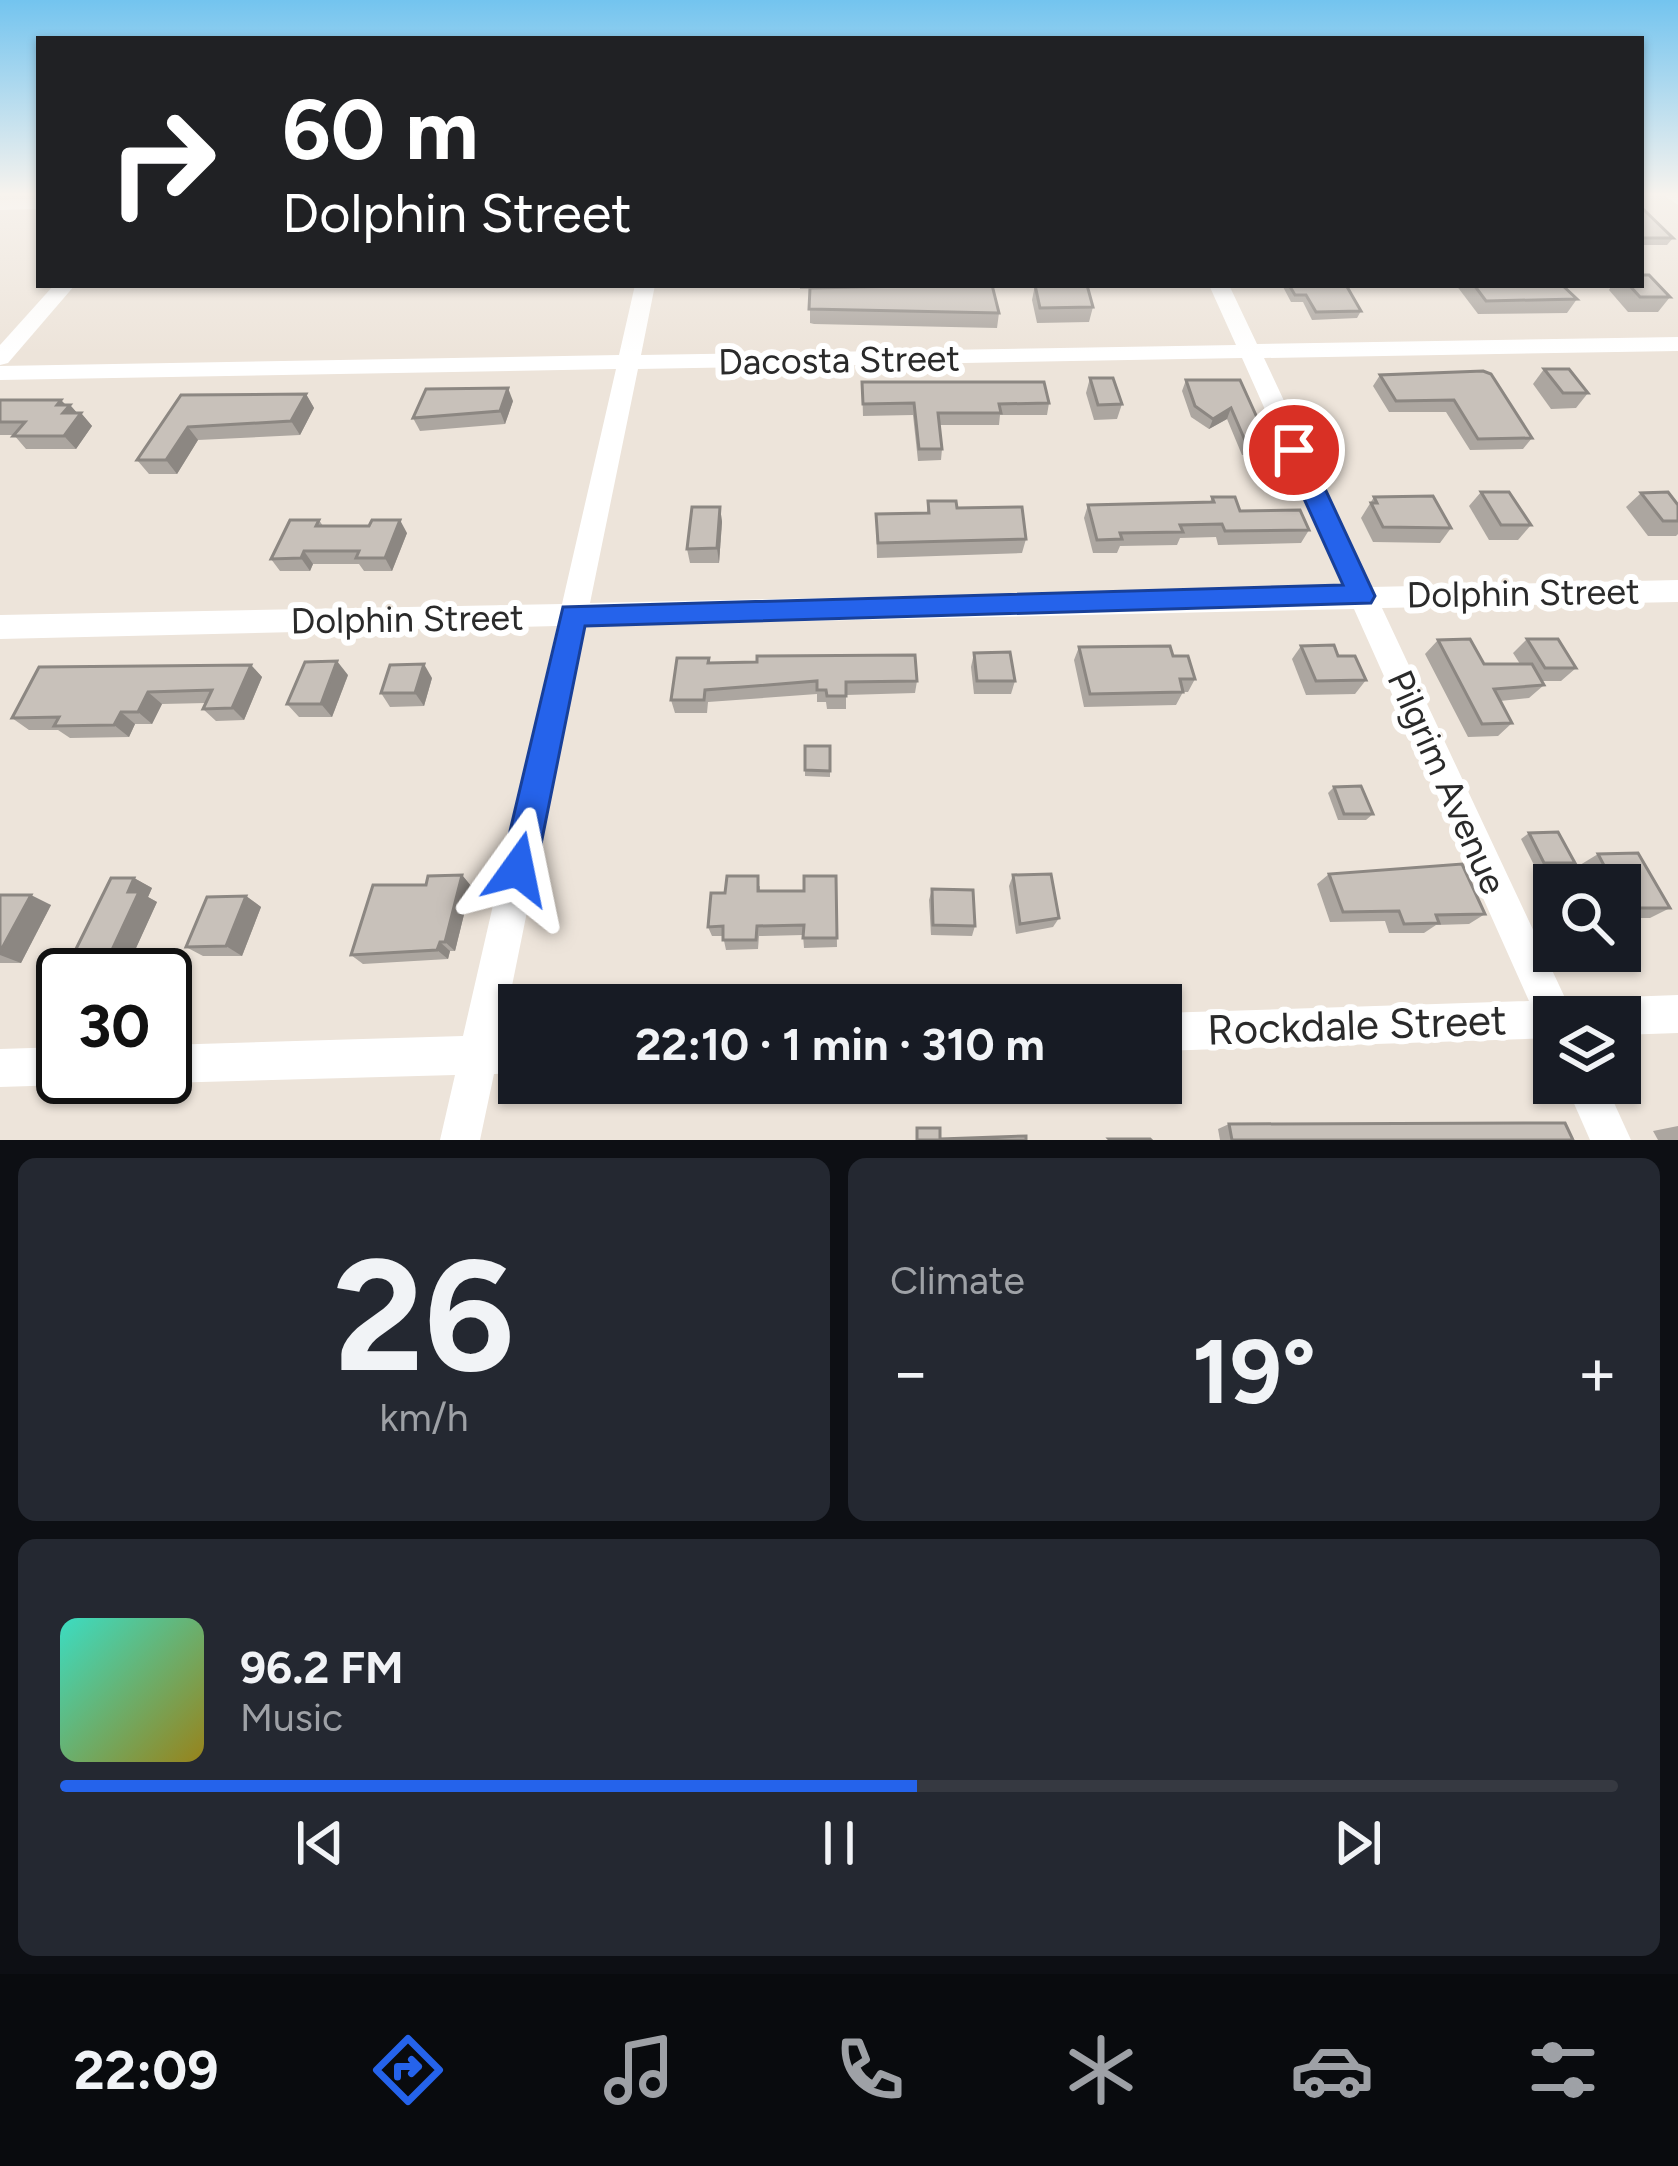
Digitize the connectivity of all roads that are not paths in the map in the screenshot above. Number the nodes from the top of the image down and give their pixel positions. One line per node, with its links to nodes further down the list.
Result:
1 (62, 288): 6 (street)
2 (644, 288): 7 (street)
3 (1220, 288): 5 (street, Pilgrim Avenue)
4 (1678, 344): 5 (street, Dacosta Street)
5 (1250, 353): 7 (street, Dacosta Street); 10 (street, Pilgrim Avenue)
6 (0, 358)
7 (628, 364): 8 (street, Dacosta Street); 11 (street)
8 (0, 374)
9 (1678, 591): 10 (street, Dolphin Street)
10 (1361, 596): 11 (street, Dolphin Street); 13 (street, Pilgrim Avenue)
11 (573, 615): 12 (street, Dolphin Street); 19 (street)
12 (0, 627)
13 (1544, 996)
14 (1678, 1014): 15 (street)
15 (1641, 1015)
16 (1533, 1019): 17 (street, Rockdale Street)
17 (1182, 1031)
18 (498, 1054): 19 (street)
19 (476, 1055): 20 (street); 24 (street)
20 (192, 1063)
21 (36, 1067): 22 (street)
22 (0, 1068)
23 (1595, 1104): 25 (street)
24 (460, 1140)
25 (1611, 1140)

